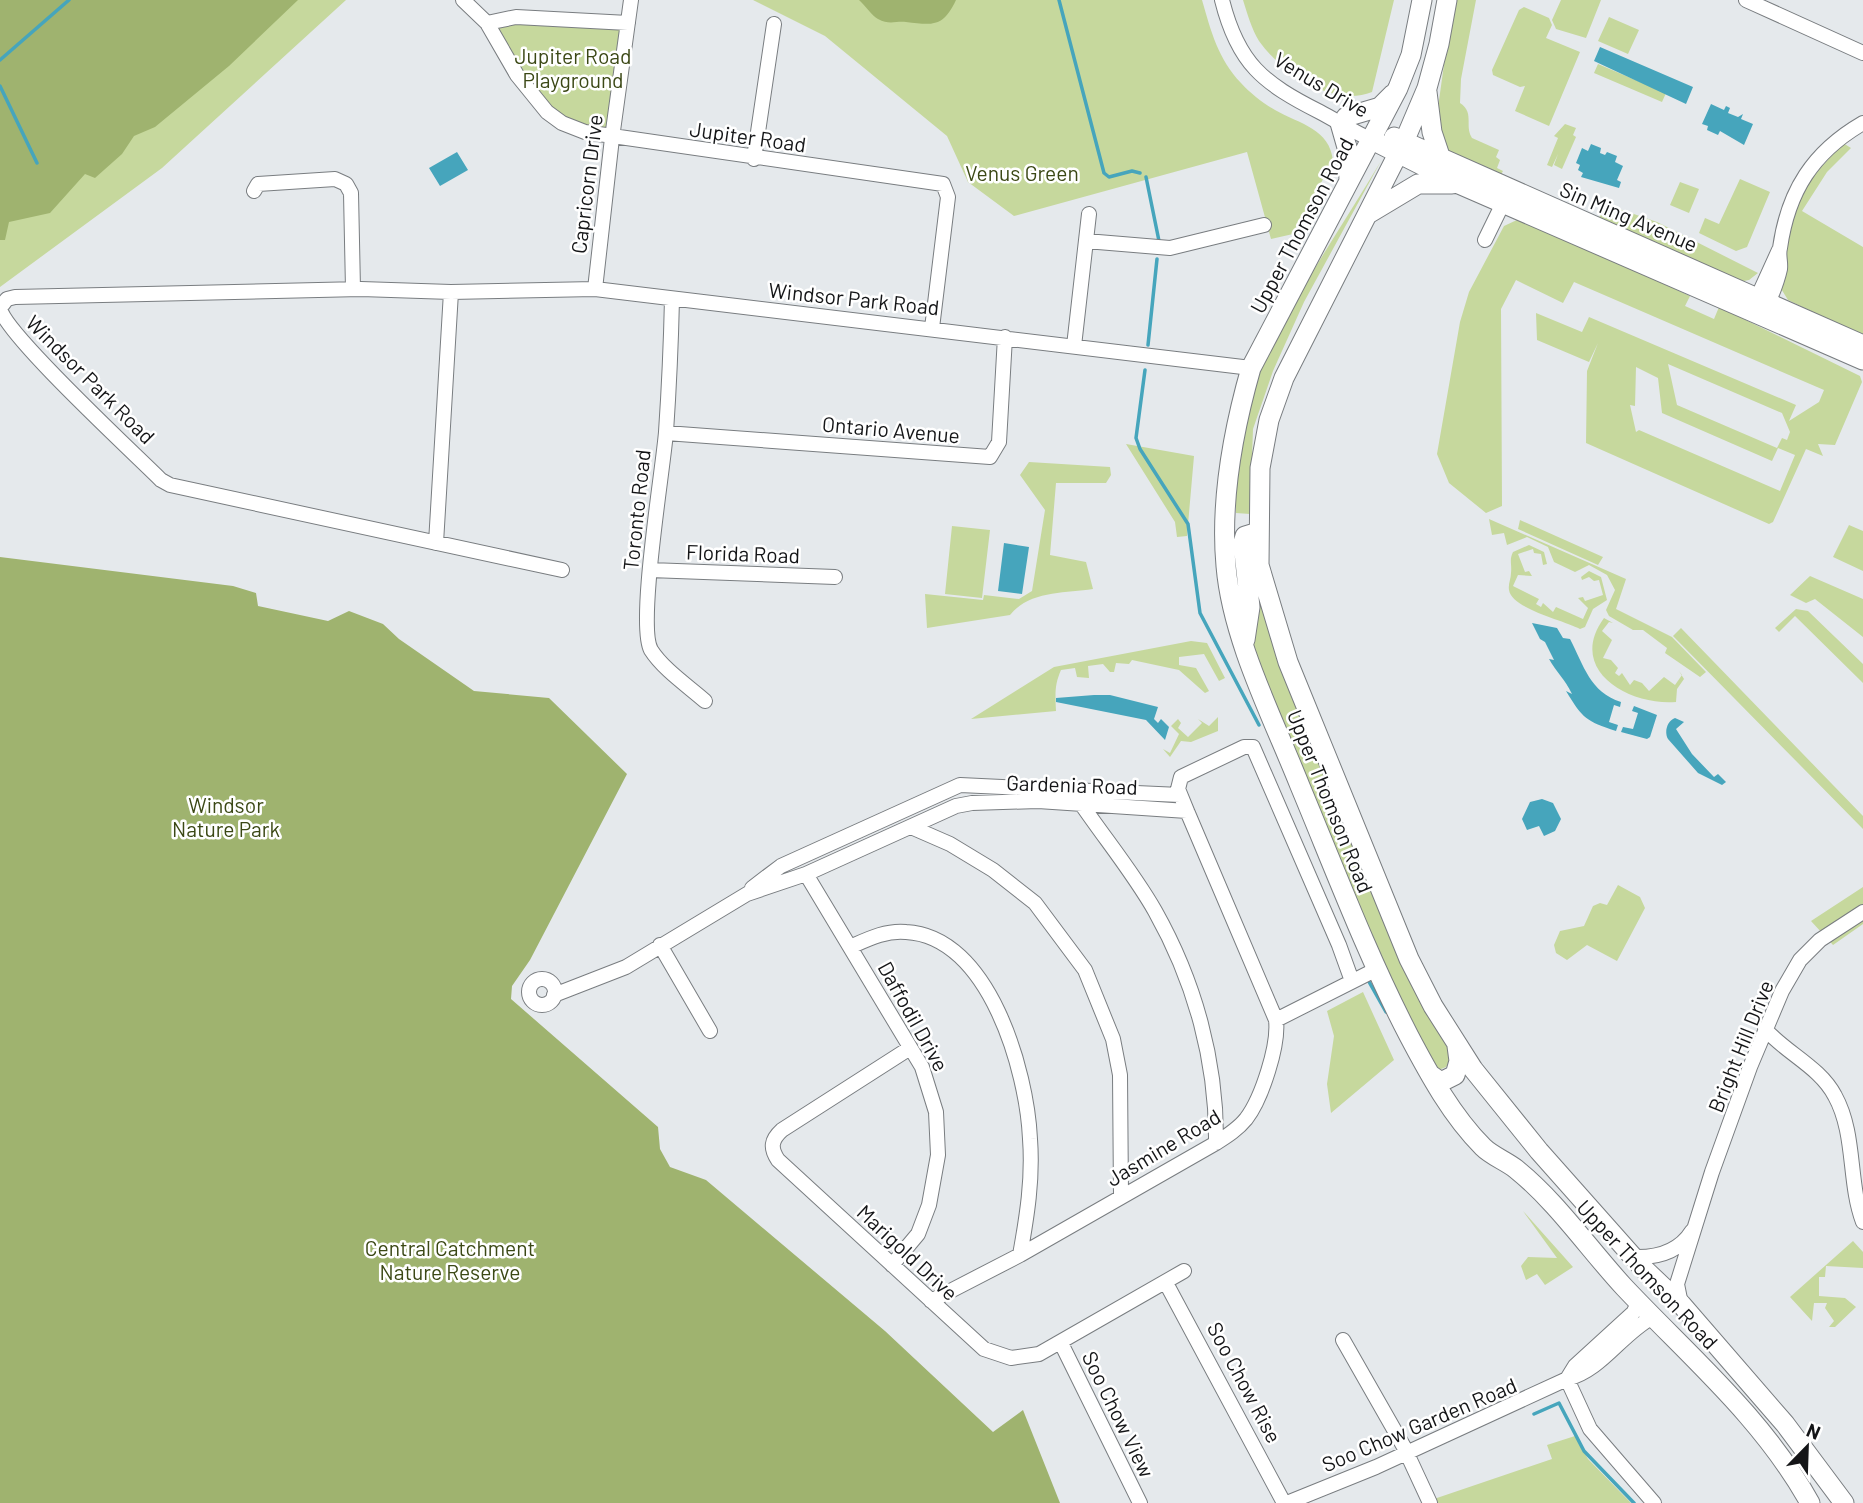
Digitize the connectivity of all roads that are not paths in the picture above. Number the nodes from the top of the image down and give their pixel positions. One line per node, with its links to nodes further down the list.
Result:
1 (463, 0): 8 (street, Jupiter Road)
2 (631, 0): 9 (street, Capricorn Drive)
3 (1222, 0): 14 (street, Venus Drive)
4 (1230, 0): 14 (street, Venus Drive)
5 (1422, 0): 15 (main road, Upper Thomson Road)
6 (1447, 0): 16 (main road, Upper Thomson Road)
7 (1746, 0): 13 (street)
8 (487, 23): 9 (street); 20 (street, Jupiter Road)
9 (628, 23): 20 (street, Capricorn Drive)
10 (774, 24): 22 (street)
11 (1863, 36): 12 (street)
12 (1863, 44)
13 (1863, 53)
14 (1271, 80): 17 (street, Venus Drive)
15 (1398, 88): 17 (main road); 19 (main road, Upper Thomson Road)
16 (1427, 88): 21 (main road, Upper Thomson Road); 23 (main road)
17 (1343, 120): 19 (street, Venus Drive); 25 (main road)
18 (1863, 123): 37 (street)
19 (1375, 135): 21 (main road, Venus Drive); 25 (main road, Upper Thomson Road)
20 (612, 138): 22 (street, Jupiter Road); 34 (street, Capricorn Drive)
21 (1401, 148): 23 (main road, Sin Ming Avenue); 24 (main road, Sin Ming Avenue); 29 (main road, Upper Thomson Road)
22 (754, 159): 38 (street, Jupiter Road)
23 (1441, 159): 27 (main road, Sin Ming Avenue)
24 (1459, 184): 27 (main road, Sin Ming Avenue); 29 (main road)
25 (1349, 186): 43 (main road, Upper Thomson Road)
26 (254, 191): 33 (street)
27 (1507, 196): 31 (street); 37 (main road, Sin Ming Avenue)
28 (1090, 214): 32 (street)
29 (1364, 216): 46 (main road, Upper Thomson Road)
30 (1264, 225): 32 (street)
31 (1485, 240)
32 (1086, 241): 41 (street)
33 (353, 289): 35 (street, Windsor Park Road); 47 (street, Windsor Park Road)
34 (595, 289): 35 (street, Windsor Park Road); 36 (street, Windsor Park Road)
35 (451, 292): 47 (street)
36 (672, 299): 38 (street, Windsor Park Road); 44 (street, Toronto Road)
37 (1760, 307): 40 (main road, Sin Ming Avenue); 42 (main road, Sin Ming Avenue)
38 (932, 328): 39 (street, Windsor Park Road)
39 (1005, 337): 41 (street, Windsor Park Road); 44 (street, Ontario Avenue)
40 (1863, 345)
41 (1074, 346): 43 (street, Windsor Park Road)
42 (1863, 360)
43 (1251, 368): 45 (main road, Upper Thomson Road)
44 (666, 433): 49 (street, Toronto Road)
45 (1225, 511): 46 (main road); 51 (main road, Upper Thomson Road)
46 (1259, 523): 51 (main road); 68 (main road, Upper Thomson Road)
47 (436, 543): 48 (street, Windsor Park Road)
48 (562, 570)
49 (650, 570): 50 (street, Florida Road); 52 (street, Toronto Road)
50 (835, 577)
51 (1244, 641): 62 (main road, Upper Thomson Road)
52 (705, 701)
53 (1180, 795): 55 (street); 58 (street, Gardenia Road); 63 (street)
54 (1082, 805): 55 (street, Gardenia Road); 56 (street, Gardenia Road); 71 (street)
55 (1187, 811): 65 (street)
56 (911, 827): 57 (street, Gardenia Road); 72 (street)
57 (806, 874): 58 (street, Gardenia Road); 61 (street, Daffodil Drive)
58 (747, 894): 60 (street, Gardenia Road)
59 (1863, 912): 66 (street, Bright Hill Drive)
60 (660, 945): 64 (street, Gardenia Road); 67 (street)
61 (850, 947): 69 (street, Daffodil Drive); 75 (street)
62 (1375, 970): 63 (street); 70 (main road, Upper Thomson Road)
63 (1352, 981): 65 (street)
64 (554, 995)
65 (1276, 1020): 71 (street, Jasmine Road)
66 (1765, 1029): 73 (street); 74 (street, Bright Hill Drive)
67 (710, 1031)
68 (1457, 1046): 70 (main road); 76 (main road, Upper Thomson Road)
69 (910, 1048): 77 (street, Daffodil Drive); 77 (street, Marigold Drive)
70 (1432, 1075): 81 (main road, Upper Thomson Road)
71 (1216, 1143): 72 (street, Jasmine Road)
72 (1121, 1196): 75 (street, Jasmine Road)
73 (1863, 1222)
74 (1695, 1225): 76 (street, Bright Hill Drive); 82 (street, Bright Hill Drive)
75 (1020, 1255): 80 (street, Jasmine Road)
76 (1633, 1257): 82 (main road, Upper Thomson Road)
77 (892, 1265): 80 (street, Marigold Drive)
78 (1184, 1270): 79 (street, Marigold Drive)
79 (1166, 1283): 85 (street, Marigold Drive); 93 (street, Soo Chow Rise)
80 (931, 1301): 85 (street, Marigold Drive)
81 (1639, 1302): 83 (main road, Upper Thomson Road); 86 (street, Soo Chow Garden Road)
82 (1681, 1304): 87 (main road, Upper Thomson Road)
83 (1653, 1317): 86 (street, Soo Chow Garden Road); 88 (main road, Upper Thomson Road)
84 (1343, 1339): 89 (street)
85 (1061, 1343): 92 (street, Soo Chow View)
86 (1567, 1379): 89 (street, Soo Chow Garden Road); 95 (street)
87 (1754, 1388): 88 (main road); 90 (main road, Upper Thomson Road)
88 (1735, 1402): 91 (main road, Upper Thomson Road)
89 (1408, 1453): 93 (street, Soo Chow Garden Road); 94 (street)
90 (1810, 1457): 91 (main road); 97 (main road, Upper Thomson Road)
91 (1791, 1468): 96 (main road, Upper Thomson Road)
92 (1140, 1503)
93 (1286, 1503)
94 (1430, 1503)
95 (1654, 1503)
96 (1810, 1503)
97 (1844, 1503)

